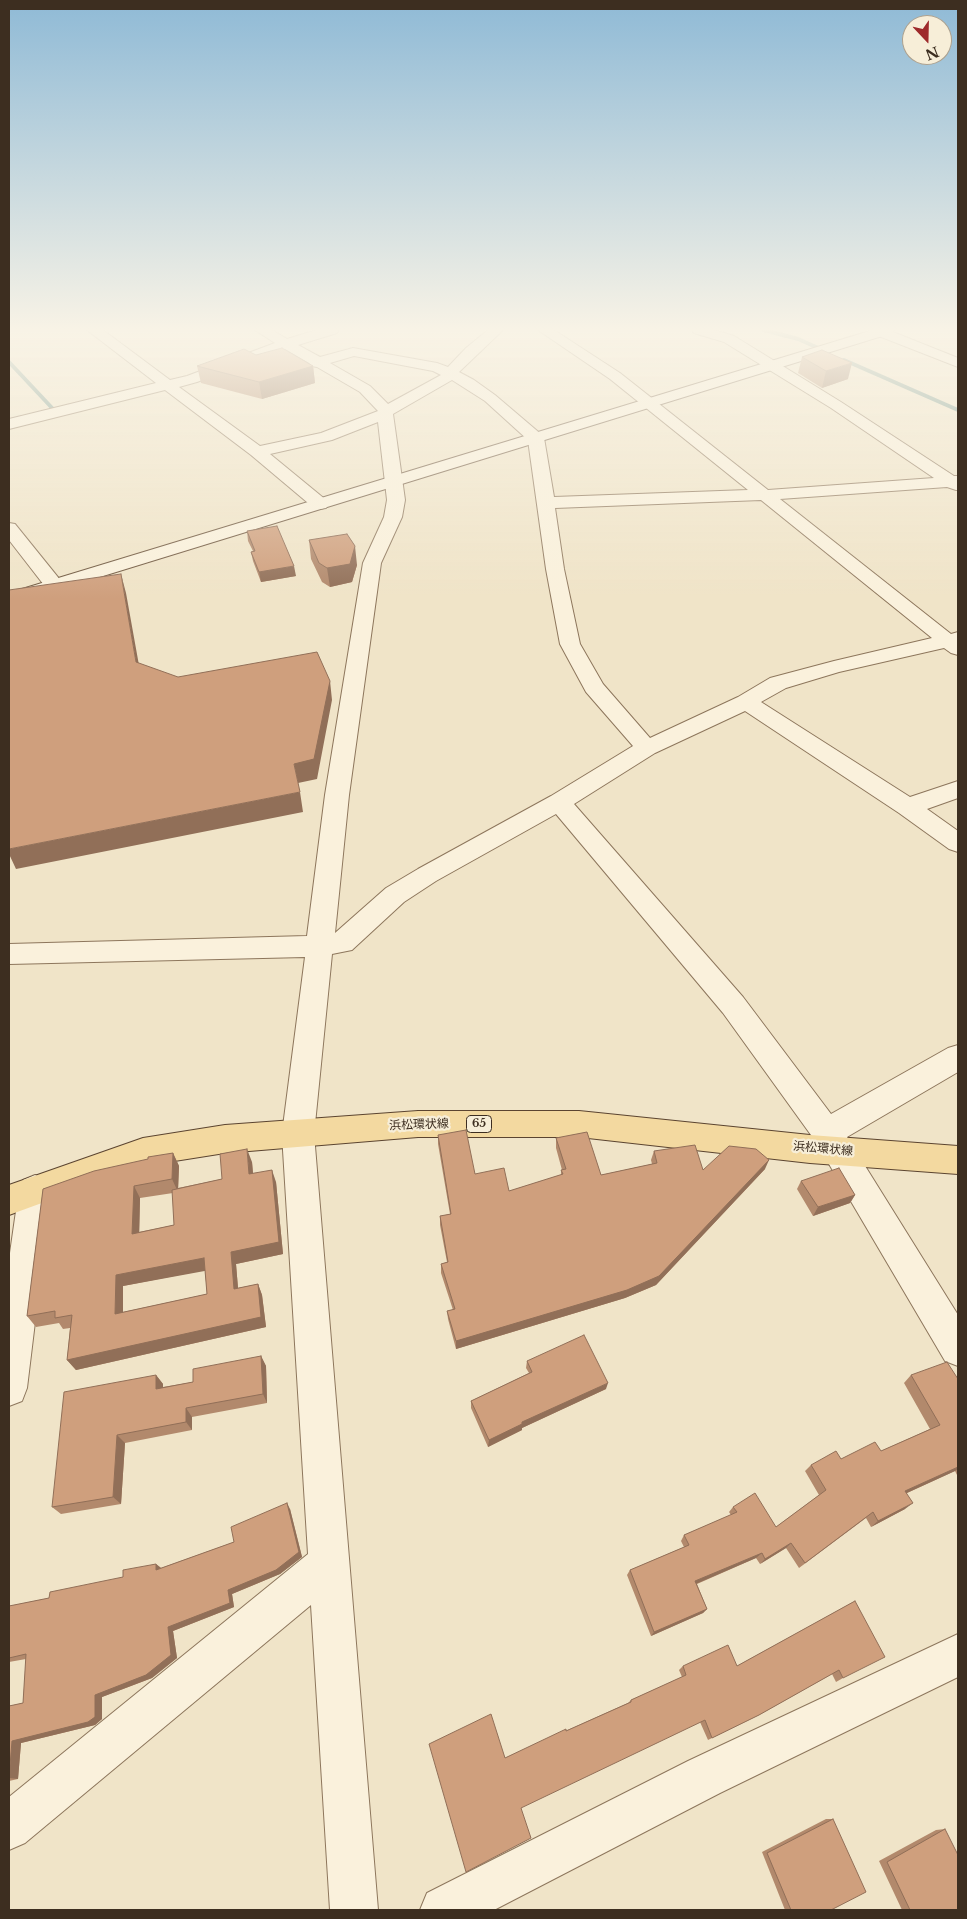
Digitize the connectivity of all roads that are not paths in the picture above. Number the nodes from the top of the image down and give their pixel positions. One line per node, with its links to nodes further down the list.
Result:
1 (27, 420): 9 (street)
2 (212, 420): 11 (street)
3 (368, 420): 11 (street)
4 (387, 420): 12 (street)
5 (515, 420): 10 (street)
6 (593, 420): 10 (street)
7 (670, 420): 14 (street)
8 (858, 420): 13 (street)
9 (9, 424)
10 (536, 438): 12 (street); 15 (street)
11 (256, 452): 16 (street)
12 (395, 482): 16 (street); 27 (street)
13 (956, 483): 14 (street)
14 (766, 495): 15 (street); 20 (street)
15 (546, 503): 22 (street)
16 (320, 504): 18 (street)
17 (9, 528): 18 (street)
18 (54, 585): 19 (street)
19 (9, 599)
20 (955, 643): 21 (street)
21 (746, 702): 22 (street); 25 (street)
22 (647, 748): 24 (street)
23 (958, 789): 25 (street)
24 (560, 802): 27 (street); 31 (street)
25 (908, 807): 26 (street)
26 (958, 843)
27 (319, 945): 28 (street); 30 (street)
28 (9, 954)
29 (958, 1057): 31 (street)
30 (298, 1134): 31 (main road, 浜松環状線 / 65); 33 (main road, 浜松環状線 / 65); 36 (street)
31 (833, 1142): 32 (main road, 浜松環状線 / 65); 34 (street)
32 (958, 1160)
33 (22, 1195): 35 (street)
34 (958, 1348)
35 (9, 1388)
36 (329, 1563): 38 (street); 39 (street)
37 (958, 1655): 40 (street)
38 (9, 1828)
39 (354, 1910)
40 (444, 1910)

